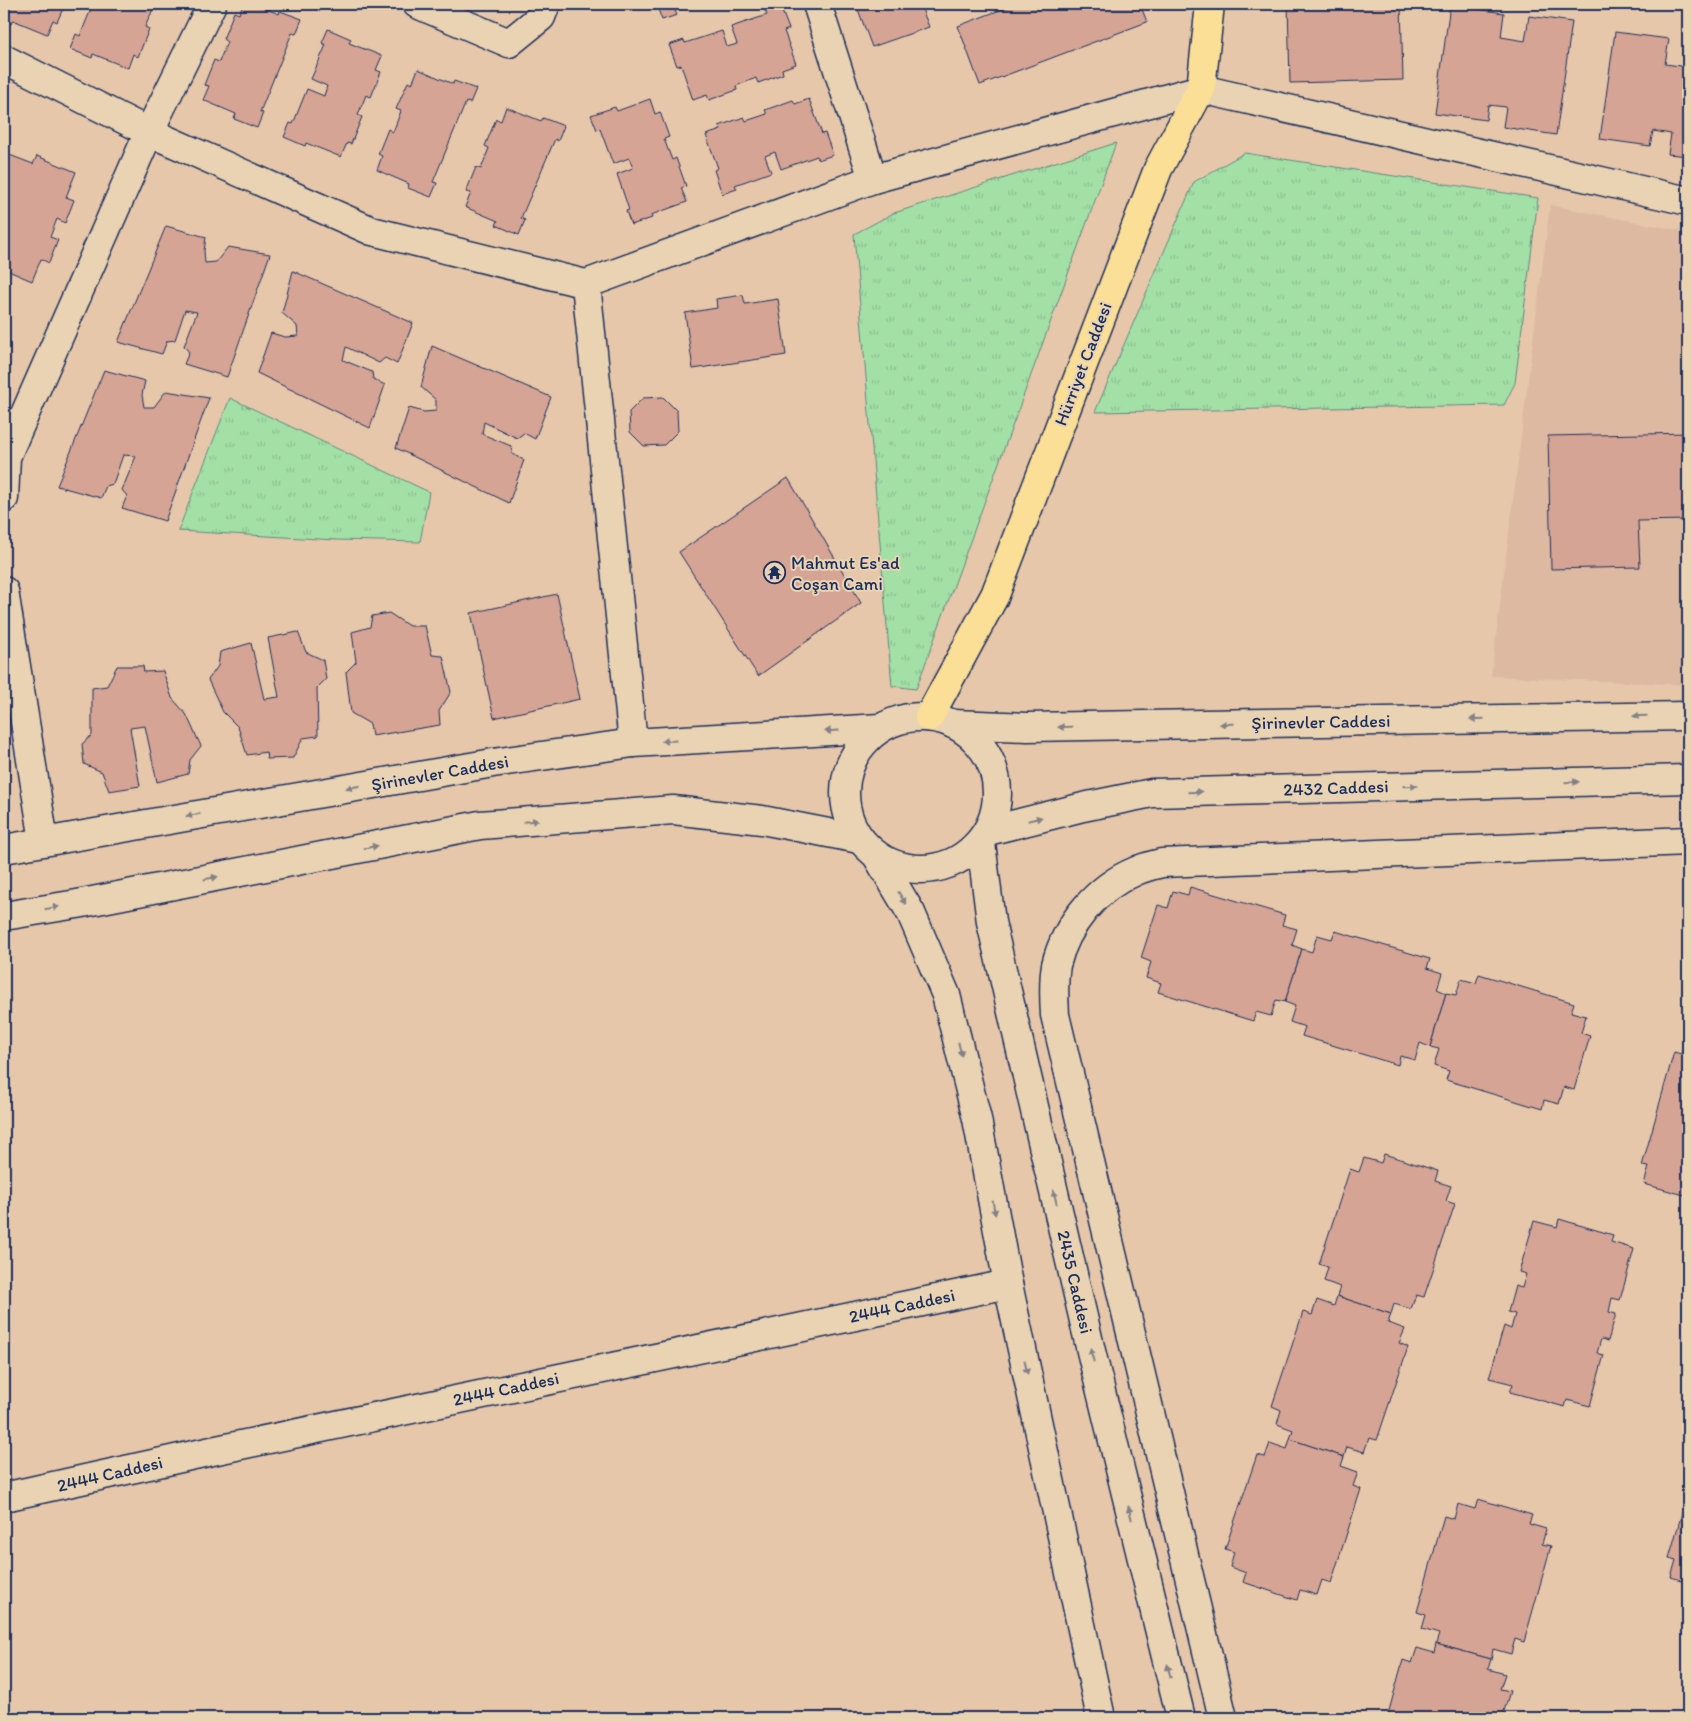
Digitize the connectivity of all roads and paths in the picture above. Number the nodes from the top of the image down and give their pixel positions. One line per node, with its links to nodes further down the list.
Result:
1 (212, 4): 8 (street)
2 (417, 4): 3 (street)
3 (546, 4)
4 (817, 4): 9 (street)
5 (1210, 4): 7 (main road, Hürriyet Caddesi)
6 (4, 59): 8 (street)
7 (1201, 89): 9 (street); 10 (street); 16 (main road, Hürriyet Caddesi)
8 (149, 132): 11 (street); 12 (street)
9 (872, 178): 11 (street)
10 (1688, 201)
11 (586, 284): 18 (street)
12 (5, 458): 13 (street)
13 (4, 498)
14 (4, 591): 21 (street)
15 (1688, 716): 16 (street, Şirinevler Caddesi, one-way to 16)
16 (941, 720): 17 (street, Şirinevler Caddesi); 20 (street)
17 (880, 728): 18 (street, Şirinevler Caddesi, one-way to 18); 23 (street, Şirinevler Caddesi)
18 (632, 743): 21 (street, Şirinevler Caddesi, one-way to 21)
19 (1688, 779): 20 (street, 2432 Caddesi, one-way to 19)
20 (985, 837): 23 (street); 29 (street, 2435 Caddesi, one-way to 20)
21 (44, 841): 24 (street, Şirinevler Caddesi)
22 (1688, 841): 30 (street)
23 (868, 848): 25 (street, one-way to 23); 26 (street, one-way to 26)
24 (4, 849)
25 (4, 916)
26 (1008, 1284): 27 (street, 2444 Caddesi); 28 (street, one-way to 28)
27 (4, 1497)
28 (1101, 1718)
29 (1181, 1718)
30 (1223, 1718)

